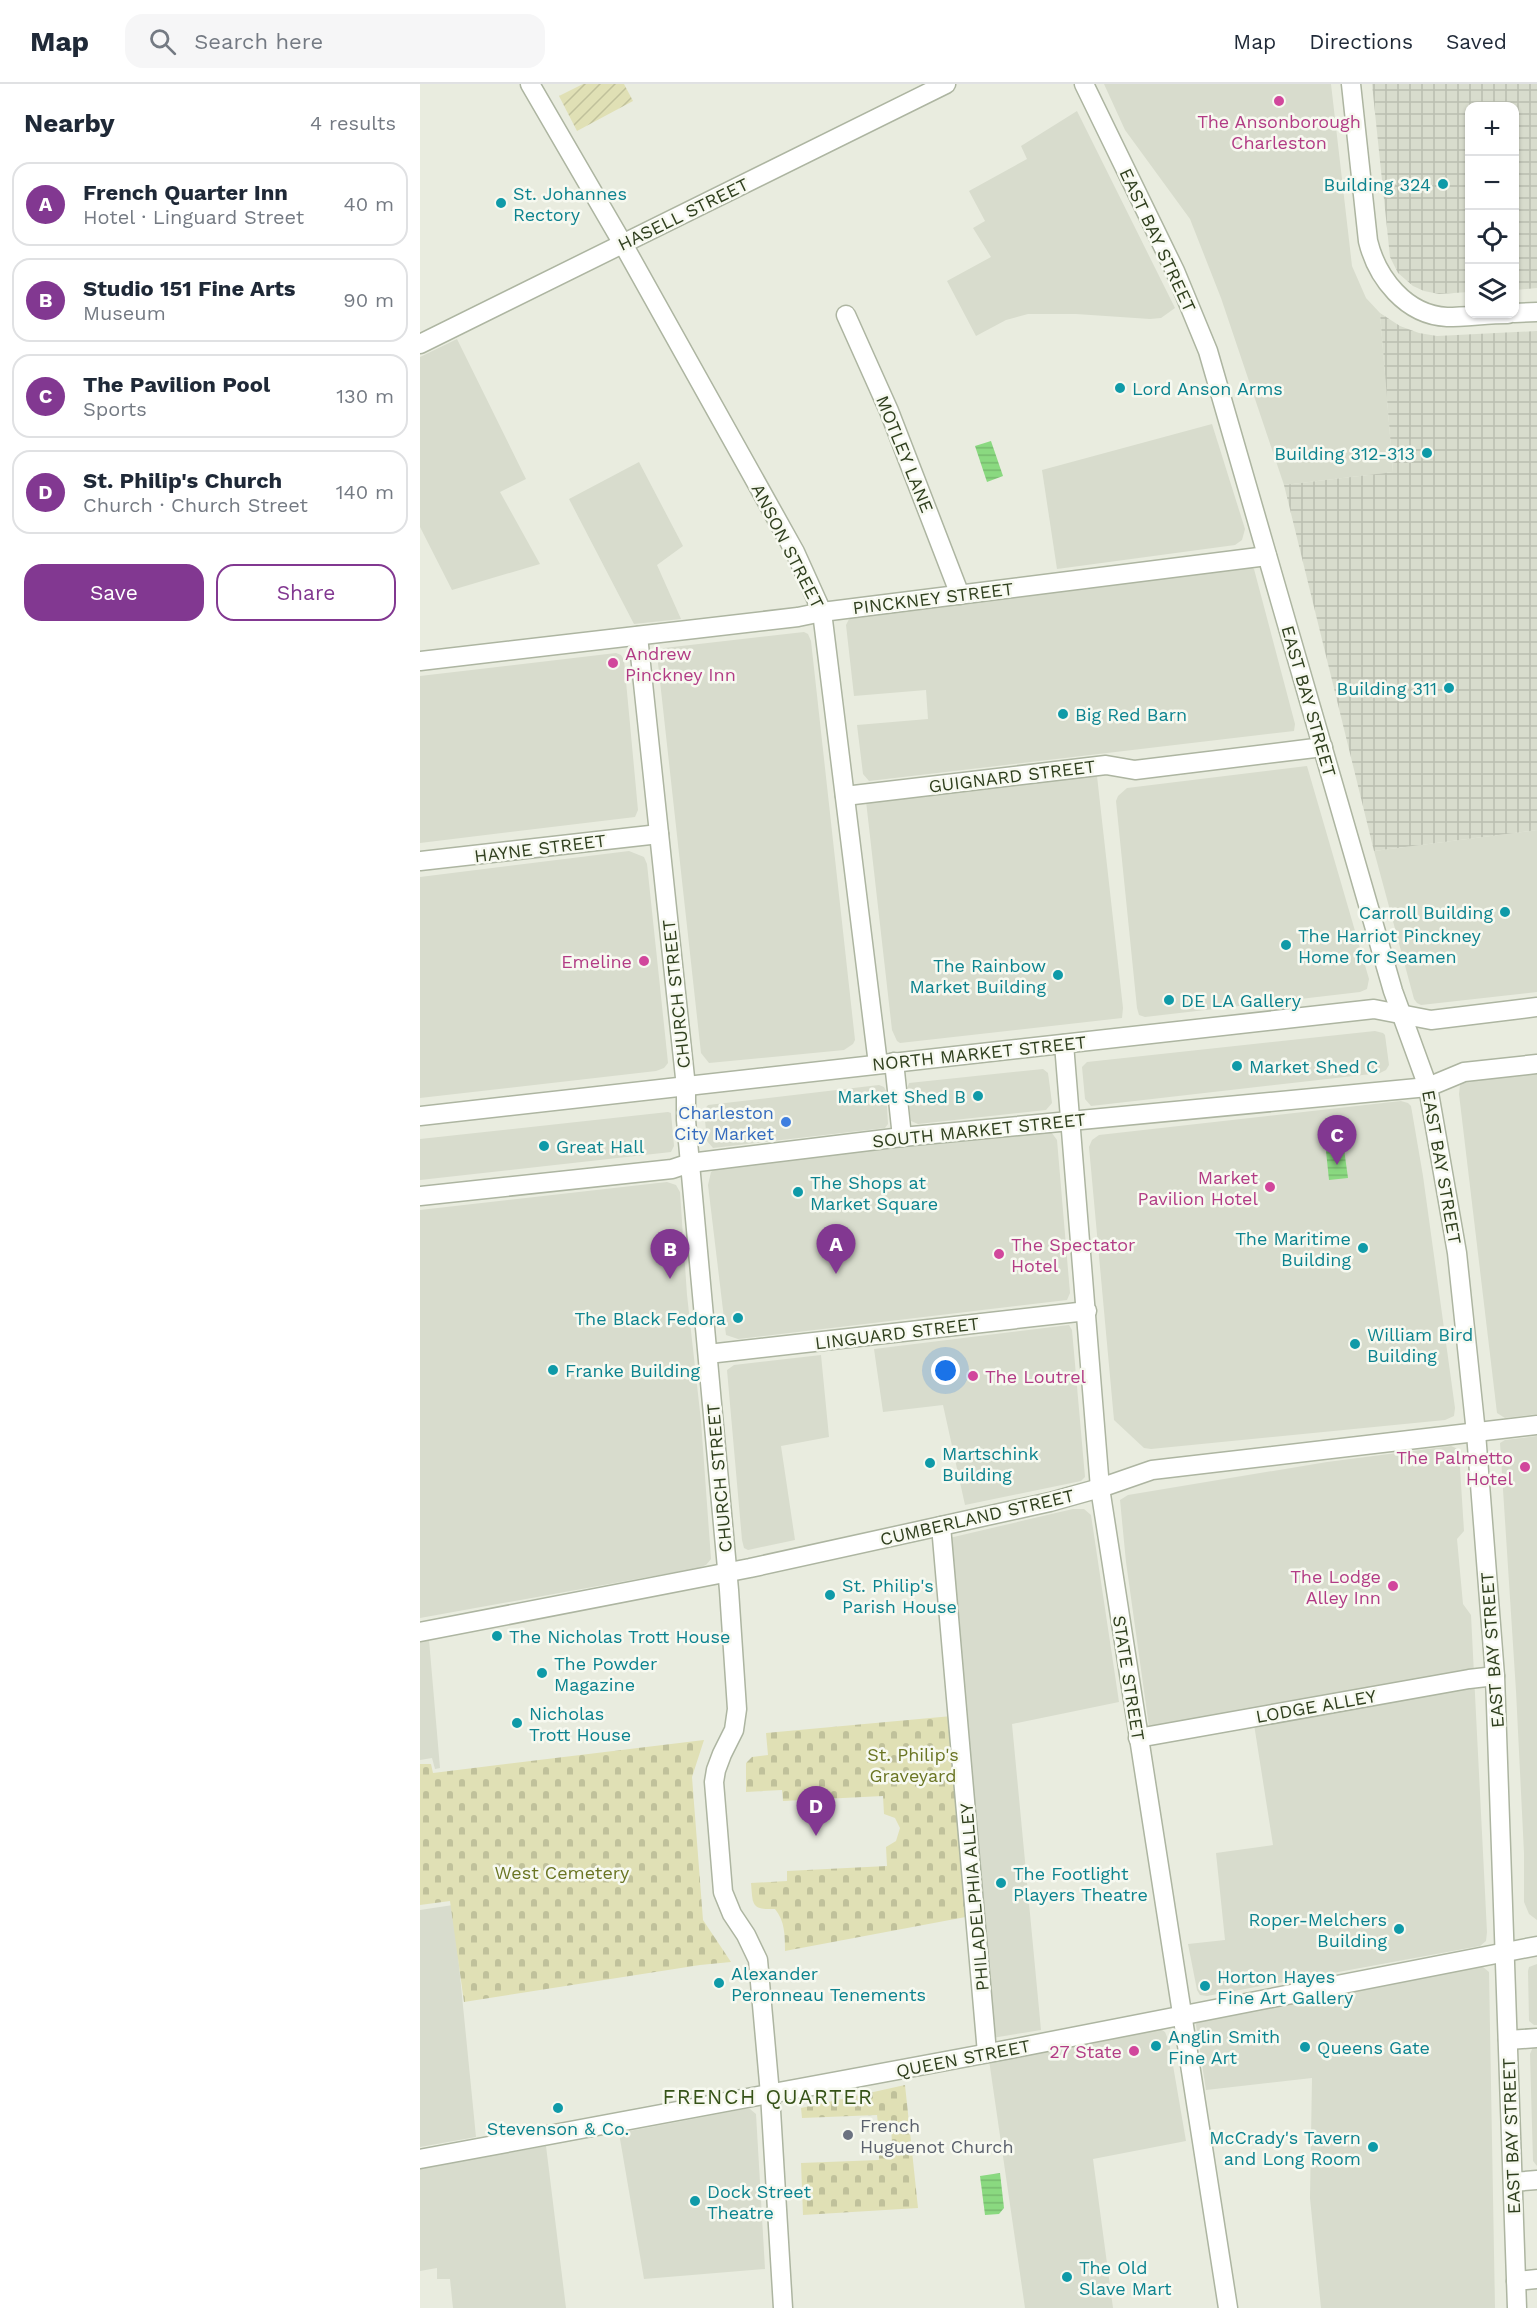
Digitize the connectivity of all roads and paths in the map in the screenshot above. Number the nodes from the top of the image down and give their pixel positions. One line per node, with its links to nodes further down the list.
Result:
1 (530, 84): 5 (street, ANSON STREET)
2 (946, 84): 5 (street, HASELL STREET)
3 (1084, 84): 11 (street, EAST BAY STREET)
4 (1351, 84): 9 (street)
5 (623, 244): 10 (street, HASELL STREET); 13 (street, ANSON STREET)
6 (1537, 312): 7 (street)
7 (1519, 313)
8 (846, 315): 12 (street, MOTLEY LANE)
9 (1465, 316)
10 (420, 344)
11 (1267, 556): 12 (street, PINCKNEY STREET); 16 (street, EAST BAY STREET)
12 (960, 595): 13 (street, PINCKNEY STREET)
13 (822, 612): 14 (street, PINCKNEY STREET); 17 (street, ANSON STREET)
14 (638, 636): 15 (street, PINCKNEY STREET); 18 (street, CHURCH STREET)
15 (420, 661)
16 (1323, 747): 17 (street, GUIGNARD STREET); 21 (street, EAST BAY STREET)
17 (845, 796): 23 (street, ANSON STREET)
18 (659, 834): 19 (street, HAYNE STREET); 25 (street, CHURCH STREET)
19 (420, 861)
20 (1537, 1007): 21 (street, NORTH MARKET STREET)
21 (1401, 1014): 22 (street, NORTH MARKET STREET); 26 (street, EAST BAY STREET)
22 (1064, 1044): 23 (street, NORTH MARKET STREET); 28 (street, STATE STREET)
23 (886, 1063): 25 (street, NORTH MARKET STREET); 29 (street, ANSON STREET)
24 (1537, 1064): 26 (street, SOUTH MARKET STREET)
25 (686, 1087): 27 (street, NORTH MARKET STREET); 30 (street, CHURCH STREET)
26 (1428, 1087): 28 (street, SOUTH MARKET STREET); 35 (street, EAST BAY STREET)
27 (420, 1116)
28 (1071, 1120): 29 (street, SOUTH MARKET STREET); 32 (street, STATE STREET)
29 (902, 1137): 30 (street, SOUTH MARKET STREET)
30 (690, 1163): 31 (street, SOUTH MARKET STREET); 33 (street, CHURCH STREET)
31 (420, 1196)
32 (1087, 1311): 33 (street, LINGUARD STREET); 36 (street, STATE STREET)
33 (708, 1354): 38 (street, CHURCH STREET)
34 (1537, 1425): 35 (street, CUMBERLAND STREET)
35 (1476, 1433): 36 (street, CUMBERLAND STREET); 40 (street, EAST BAY STREET)
36 (1100, 1488): 37 (street, CUMBERLAND STREET); 41 (street, STATE STREET)
37 (941, 1526): 38 (street, CUMBERLAND STREET); 47 (street, PHILADELPHIA ALLEY)
38 (728, 1572): 39 (street, CUMBERLAND STREET); 48 (street, CHURCH STREET)
39 (420, 1632)
40 (1495, 1676): 41 (street, LODGE ALLEY); 43 (street, EAST BAY STREET)
41 (1138, 1737): 44 (street, STATE STREET)
42 (1537, 1946): 43 (street, QUEEN STREET)
43 (1504, 1952): 44 (street, QUEEN STREET); 46 (street, EAST BAY STREET)
44 (1181, 2016): 47 (street, QUEEN STREET); 55 (street, STATE STREET)
45 (1537, 2038): 46 (street)
46 (1508, 2040): 51 (street, EAST BAY STREET)
47 (987, 2053): 48 (street, QUEEN STREET)
48 (770, 2094): 49 (street, QUEEN STREET); 54 (street, CHURCH STREET)
49 (420, 2159)
50 (1537, 2180): 51 (street)
51 (1513, 2182): 53 (street, EAST BAY STREET)
52 (1537, 2279): 53 (street)
53 (1516, 2281): 56 (street, EAST BAY STREET)
54 (783, 2308)
55 (1228, 2308)
56 (1517, 2308)

